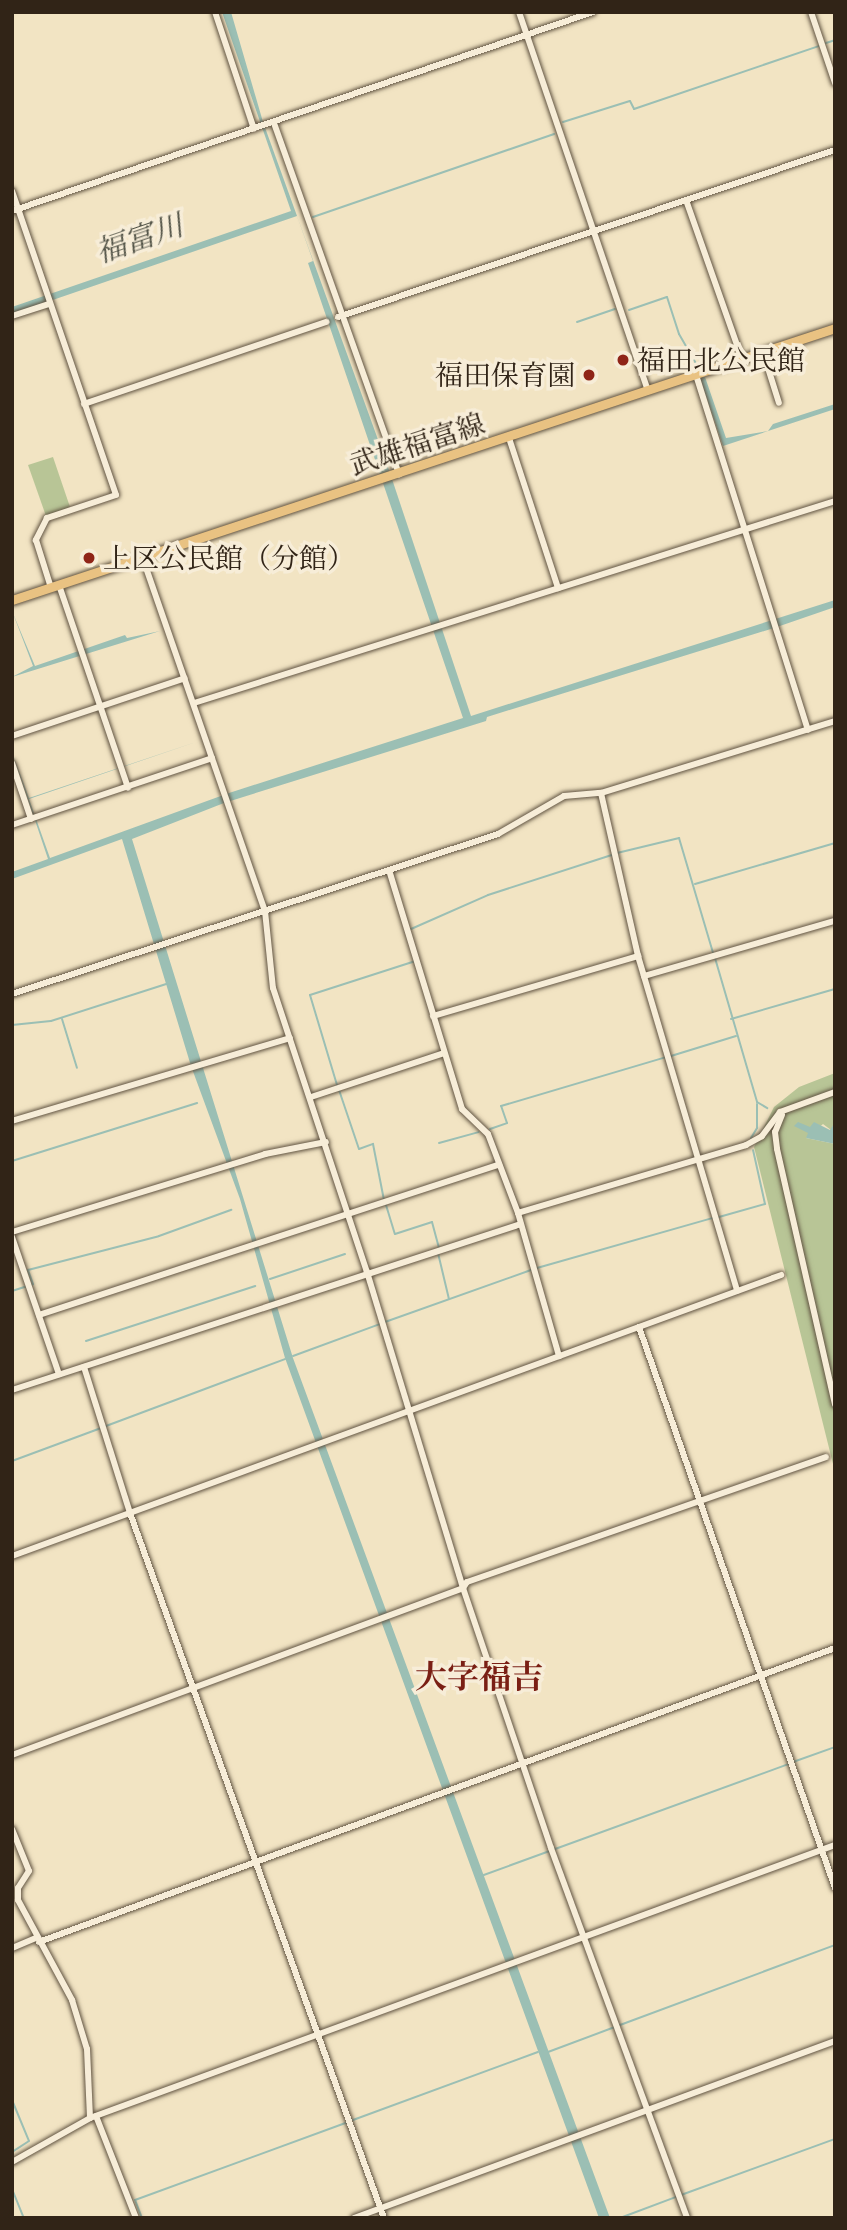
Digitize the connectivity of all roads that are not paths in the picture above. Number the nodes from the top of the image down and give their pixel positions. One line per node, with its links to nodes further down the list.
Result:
1 (215, 12): 7 (street)
2 (520, 12): 5 (street)
3 (593, 12): 5 (street)
4 (811, 12): 6 (street)
5 (527, 35): 7 (street); 12 (street)
6 (835, 83)
7 (264, 126): 11 (street); 15 (street)
8 (835, 149): 10 (street)
9 (12, 191): 11 (street)
10 (685, 200): 12 (street); 19 (street)
11 (15, 210): 13 (street)
12 (595, 229): 15 (street); 21 (street)
13 (50, 304): 14 (street); 23 (street)
14 (12, 316)
15 (340, 317): 25 (street)
16 (326, 322): 23 (street)
17 (835, 328): 18 (main road, 武雄福富線)
18 (763, 352): 19 (main road, 武雄福富線); 22 (street)
19 (742, 359): 20 (main road, 武雄福富線)
20 (696, 374): 21 (main road, 武雄福富線); 27 (street)
21 (648, 390): 24 (main road, 武雄福富線)
22 (779, 403)
23 (84, 404): 29 (street)
24 (509, 438): 25 (main road, 武雄福富線); 30 (street)
25 (396, 475): 28 (main road, 武雄福富線)
26 (835, 501): 27 (street)
27 (746, 530): 30 (street); 36 (street)
28 (143, 559): 29 (main road, 武雄福富線); 32 (street)
29 (55, 587): 31 (main road, 武雄福富線); 34 (street)
30 (558, 588): 33 (street)
31 (12, 600)
32 (185, 678): 33 (street); 34 (street)
33 (194, 703): 38 (street)
34 (102, 706): 37 (street); 40 (street)
35 (835, 721): 36 (street)
36 (808, 730): 41 (street)
37 (12, 736)
38 (212, 758): 40 (street); 45 (street)
39 (12, 764): 42 (street)
40 (128, 788): 42 (street)
41 (601, 793): 44 (street); 47 (street)
42 (34, 818): 43 (street)
43 (12, 825)
44 (389, 870): 45 (street); 50 (street)
45 (265, 911): 49 (street); 51 (street)
46 (835, 921): 48 (street)
47 (638, 956): 48 (street); 50 (street)
48 (644, 976): 58 (street)
49 (12, 994)
50 (433, 1016): 52 (street)
51 (290, 1038): 54 (street); 56 (street)
52 (444, 1053): 54 (street); 59 (street)
53 (835, 1092): 55 (street)
54 (311, 1097): 57 (street)
55 (785, 1111): 58 (street); 73 (street)
56 (12, 1121)
57 (326, 1142): 60 (street); 63 (street)
58 (697, 1160): 61 (street); 66 (street)
59 (499, 1165): 60 (street); 61 (street)
60 (347, 1213): 64 (street); 67 (street)
61 (518, 1213): 62 (street)
62 (521, 1224): 64 (street); 69 (street)
63 (12, 1234): 67 (street)
64 (367, 1272): 70 (street); 74 (street)
65 (781, 1275): 66 (street)
66 (737, 1291): 68 (street)
67 (39, 1315): 71 (street)
68 (639, 1327): 69 (street); 76 (street)
69 (559, 1356): 74 (street)
70 (84, 1367): 71 (street); 77 (street)
71 (59, 1374): 72 (street)
72 (12, 1390)
73 (835, 1404)
74 (409, 1410): 77 (street); 79 (street)
75 (826, 1457): 76 (street)
76 (699, 1502): 79 (street); 81 (street)
77 (131, 1513): 78 (street); 82 (street)
78 (12, 1556)
79 (463, 1588): 82 (street); 84 (street)
80 (835, 1648): 81 (street)
81 (759, 1676): 84 (street); 87 (street)
82 (193, 1687): 83 (street); 88 (street)
83 (12, 1755)
84 (522, 1763): 88 (street); 90 (street)
85 (12, 1829): 91 (street)
86 (835, 1845): 87 (street)
87 (821, 1850): 89 (street); 90 (street)
88 (256, 1861): 91 (street); 93 (street)
89 (835, 1888)
90 (584, 1937): 93 (street); 95 (street)
91 (38, 1940): 92 (street); 96 (street)
92 (12, 1948)
93 (318, 2034): 96 (street); 98 (street)
94 (835, 2040): 95 (street)
95 (648, 2110): 98 (street); 102 (street)
96 (93, 2117): 97 (street); 99 (street)
97 (12, 2162)
98 (381, 2208): 100 (street); 101 (street)
99 (136, 2218)
100 (354, 2218)
101 (384, 2218)
102 (687, 2218)

